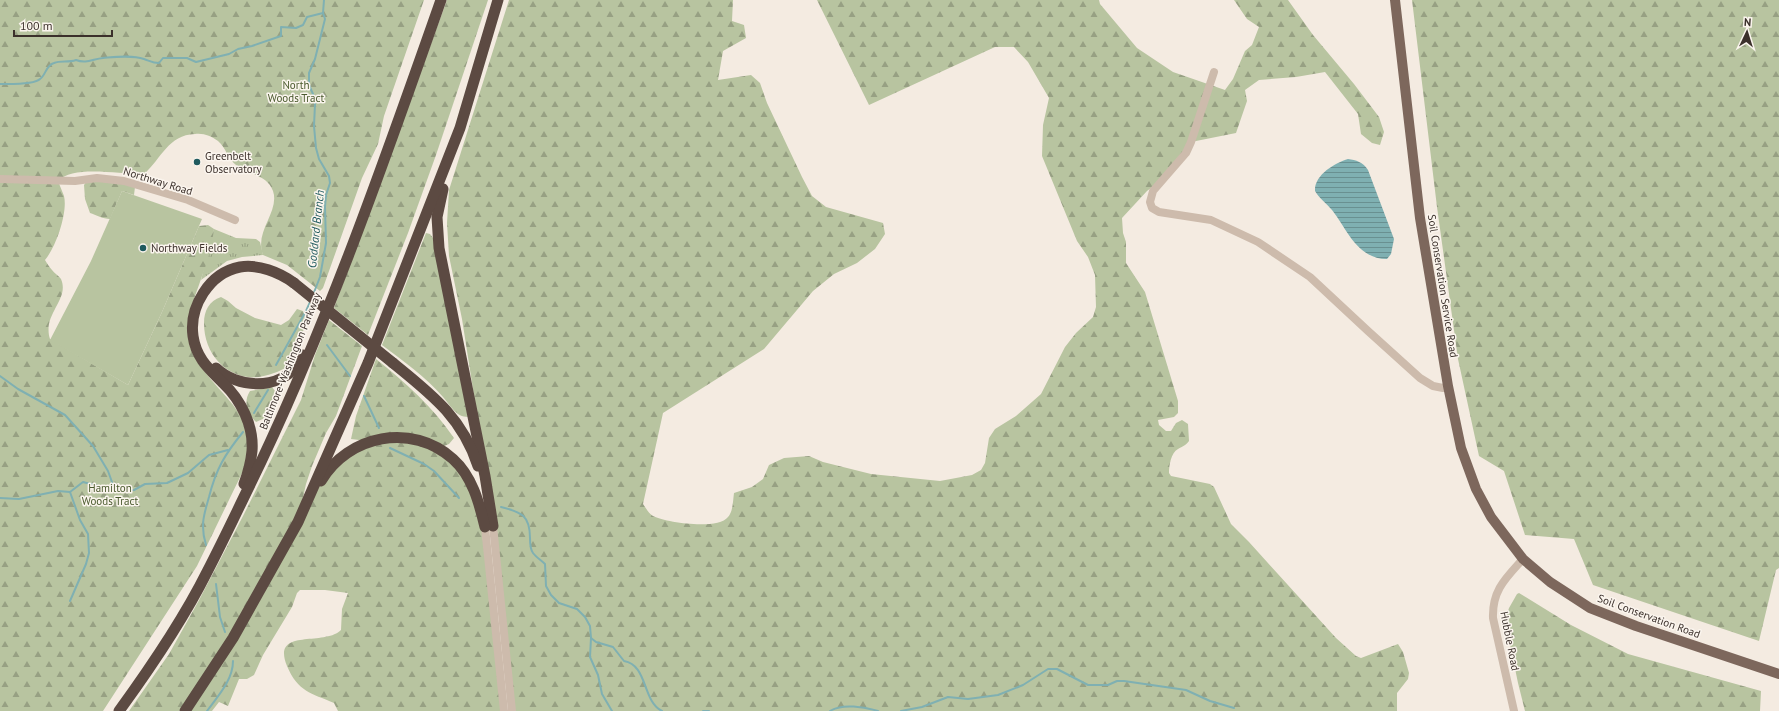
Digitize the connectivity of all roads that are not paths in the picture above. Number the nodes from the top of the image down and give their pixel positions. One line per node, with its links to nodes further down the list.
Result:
1 (441, 0): 9 (highway, Baltimore-Washington Parkway)
2 (498, 0): 5 (highway)
3 (1395, 0): 10 (main road, Soil Conservation Service Road)
4 (1214, 72): 10 (street)
5 (460, 128): 12 (highway); 13 (highway)
6 (0, 179): 7 (street, Northway Road)
7 (235, 220)
8 (263, 269): 9 (highway); 11 (highway); 13 (highway, bridge)
9 (321, 323): 11 (highway, Baltimore-Washington Parkway)
10 (1448, 386): 14 (main road, Soil Conservation Service Road)
11 (241, 502): 16 (highway, Baltimore-Washington Parkway)
12 (298, 522): 13 (highway); 17 (highway)
13 (489, 527): 18 (street); 19 (street)
14 (1523, 559): 15 (main road, Soil Conservation Road); 20 (street, Hubble Road)
15 (1779, 674)
16 (119, 711)
17 (185, 711)
18 (504, 711)
19 (512, 711)
20 (1514, 711)

